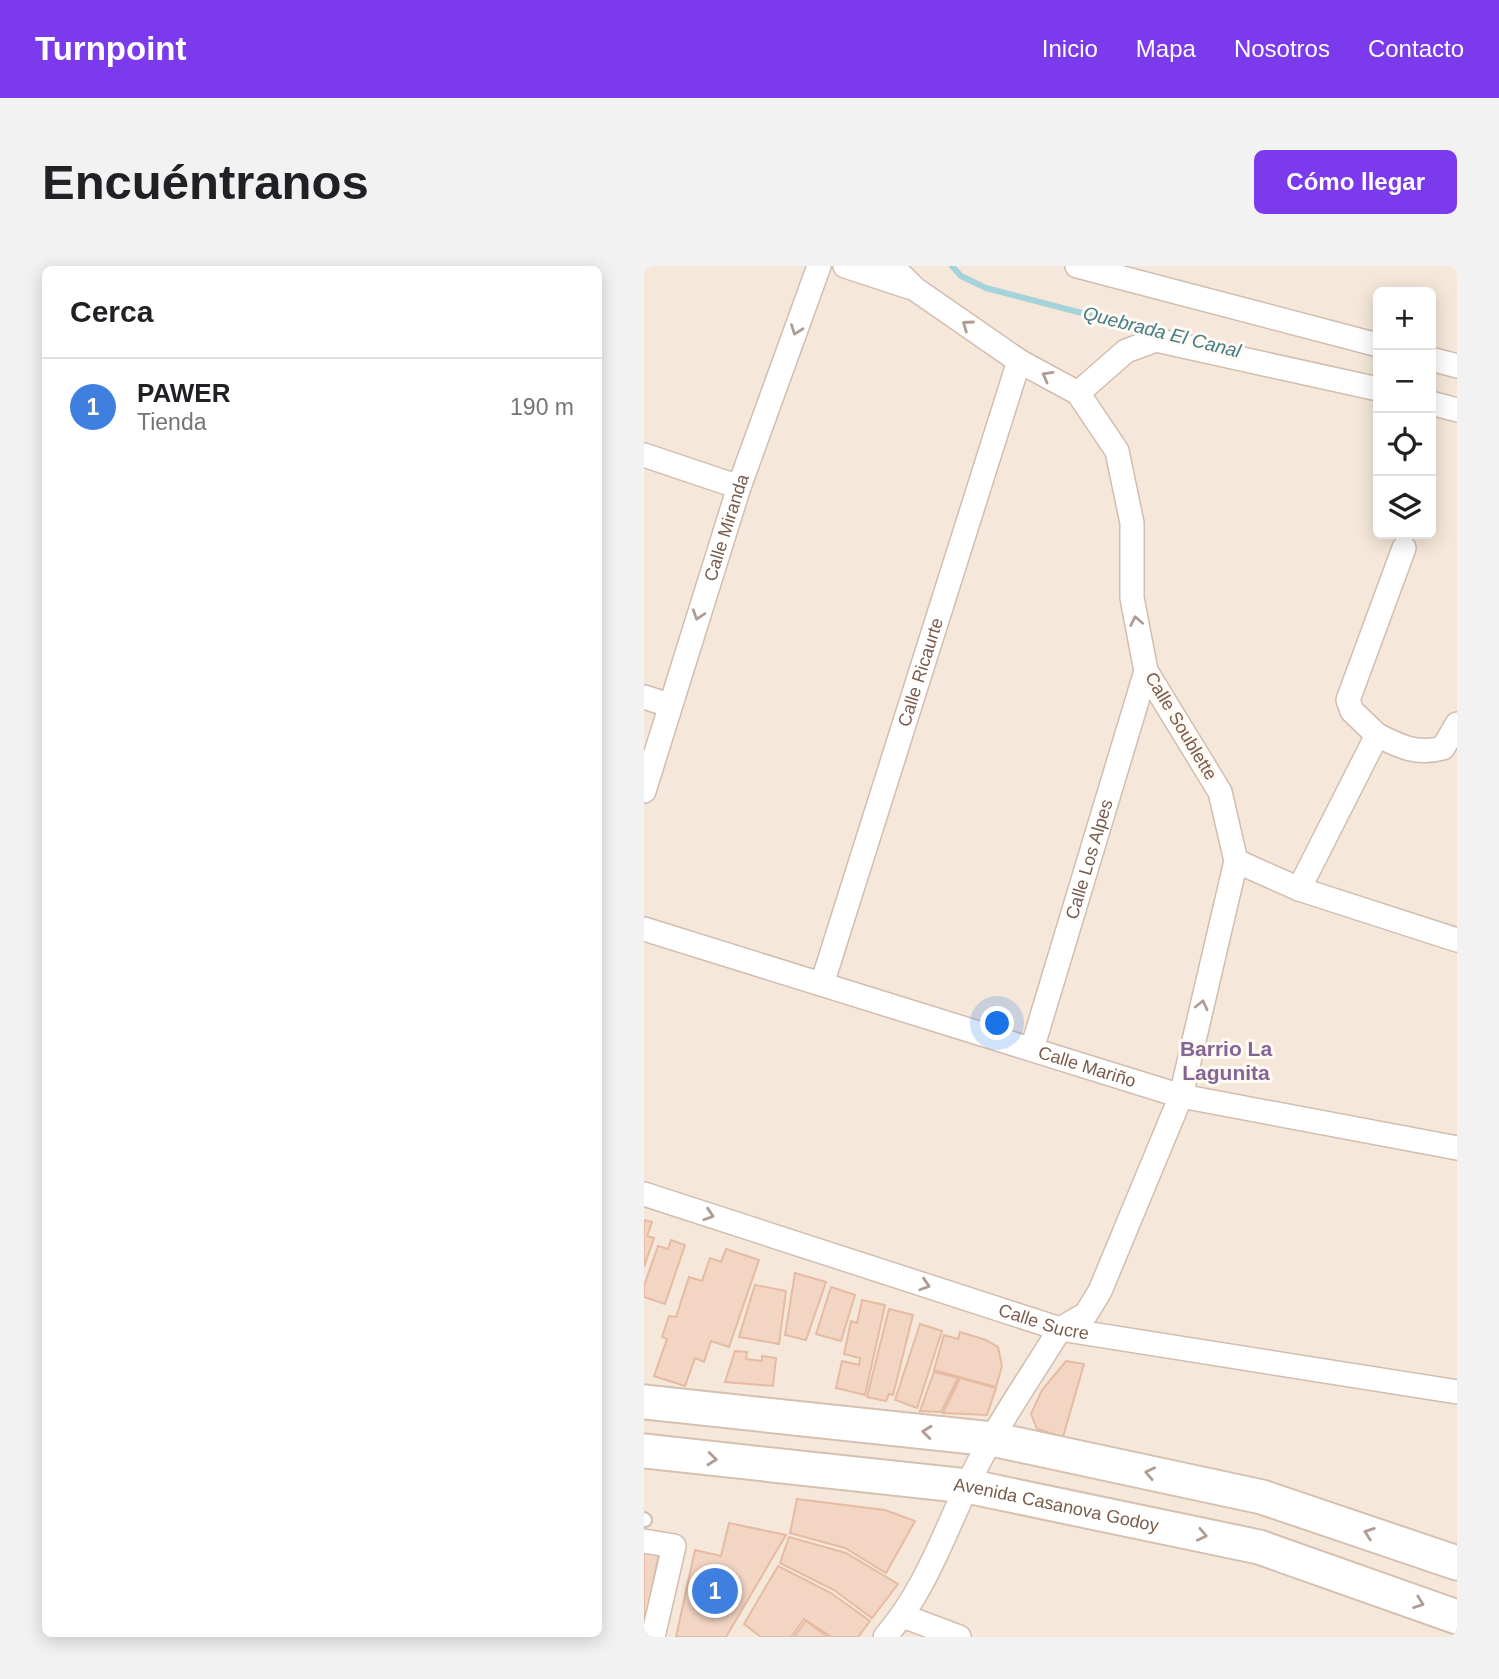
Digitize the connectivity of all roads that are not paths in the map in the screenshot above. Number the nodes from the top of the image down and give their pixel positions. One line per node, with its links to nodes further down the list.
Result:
1 (819, 266): 15 (street, Calle Miranda, one-way to 15)
2 (845, 266): 5 (street)
3 (892, 266): 5 (street)
4 (1077, 266): 6 (street)
5 (915, 289): 8 (street, Calle Soublette, one-way to 5)
6 (1373, 344)
7 (1436, 360): 9 (street)
8 (1019, 361): 11 (street, Calle Soublette, one-way to 8); 27 (street, Calle Ricaurte)
9 (1457, 366)
10 (1373, 388): 11 (street)
11 (1078, 393): 17 (street, Calle Soublette, one-way to 11)
12 (1436, 404): 13 (street)
13 (1457, 410)
14 (644, 455): 15 (street)
15 (739, 487): 19 (street, Calle Miranda, one-way to 19)
16 (1404, 548): 21 (street)
17 (1146, 671): 23 (street, Calle Soublette); 28 (street, Calle Los Alpes)
18 (644, 696): 19 (street)
19 (669, 705): 22 (street, Calle Miranda)
20 (1457, 724): 21 (street)
21 (1377, 735): 24 (street)
22 (644, 791)
23 (1236, 862): 24 (street); 29 (street, one-way to 23)
24 (1299, 889): 26 (street)
25 (644, 929): 27 (street, Calle Mariño)
26 (1457, 940)
27 (822, 984): 28 (street, Calle Mariño)
28 (1032, 1049): 29 (street, Calle Mariño)
29 (1181, 1096): 30 (street, Calle Mariño); 32 (street)
30 (1457, 1149)
31 (644, 1194): 32 (street, Calle Sucre, one-way to 32)
32 (1060, 1329): 33 (street, Calle Sucre); 35 (street)
33 (1457, 1392)
34 (644, 1402): 35 (street, one-way to 34)
35 (992, 1439): 37 (street); 39 (street, one-way to 35)
36 (644, 1451): 37 (street, Avenida Casanova Godoy, one-way to 37)
37 (967, 1486): 40 (street); 41 (street, Avenida Casanova Godoy, one-way to 41)
38 (644, 1541): 42 (street)
39 (1457, 1563)
40 (903, 1616): 43 (street); 44 (street)
41 (1457, 1617)
42 (653, 1637)
43 (885, 1637)
44 (959, 1637)

